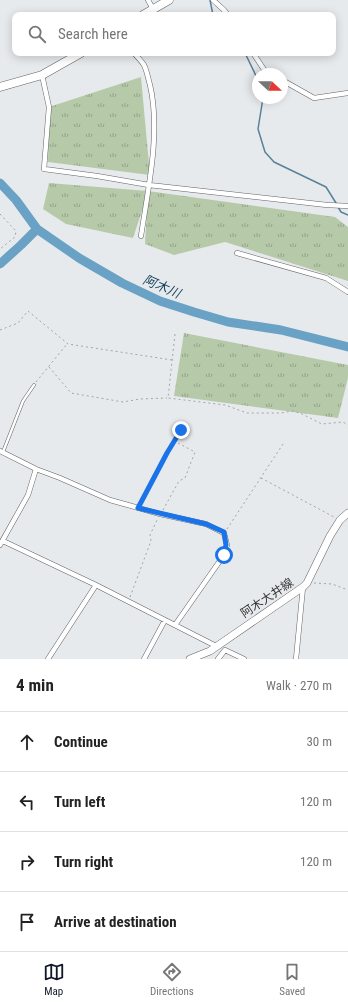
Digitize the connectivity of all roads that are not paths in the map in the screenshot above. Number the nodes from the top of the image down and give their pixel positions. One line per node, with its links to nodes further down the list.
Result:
1 (148, 0): 4 (street)
2 (169, 0): 4 (highway)
3 (213, 0): 6 (street)
4 (153, 10): 5 (highway)
5 (149, 12)
6 (226, 12)
7 (76, 56): 11 (highway)
8 (136, 56): 15 (street)
9 (255, 56): 10 (street)
10 (263, 68)
11 (42, 75): 13 (highway); 15 (street)
12 (288, 83): 14 (street)
13 (0, 87)
14 (348, 93)
15 (149, 185): 16 (street); 17 (street)
16 (345, 206)
17 (141, 236)
18 (237, 254): 19 (street)
19 (348, 292)
20 (34, 385): 21 (lane)
21 (1, 452): 22 (street)
22 (36, 469): 24 (street); 28 (street)
23 (348, 513): 26 (main road, 阿木大井線)
24 (1, 543): 25 (street)
25 (96, 585): 27 (street); 30 (street)
26 (305, 585): 29 (main road, 阿木大井線); 35 (street)
27 (165, 620): 28 (street); 31 (street)
28 (175, 625): 29 (street)
29 (216, 646): 32 (main road, 阿木大井線)
30 (48, 659)
31 (144, 659)
32 (190, 659)
33 (218, 659): 34 (street)
34 (244, 659)
35 (296, 659)

